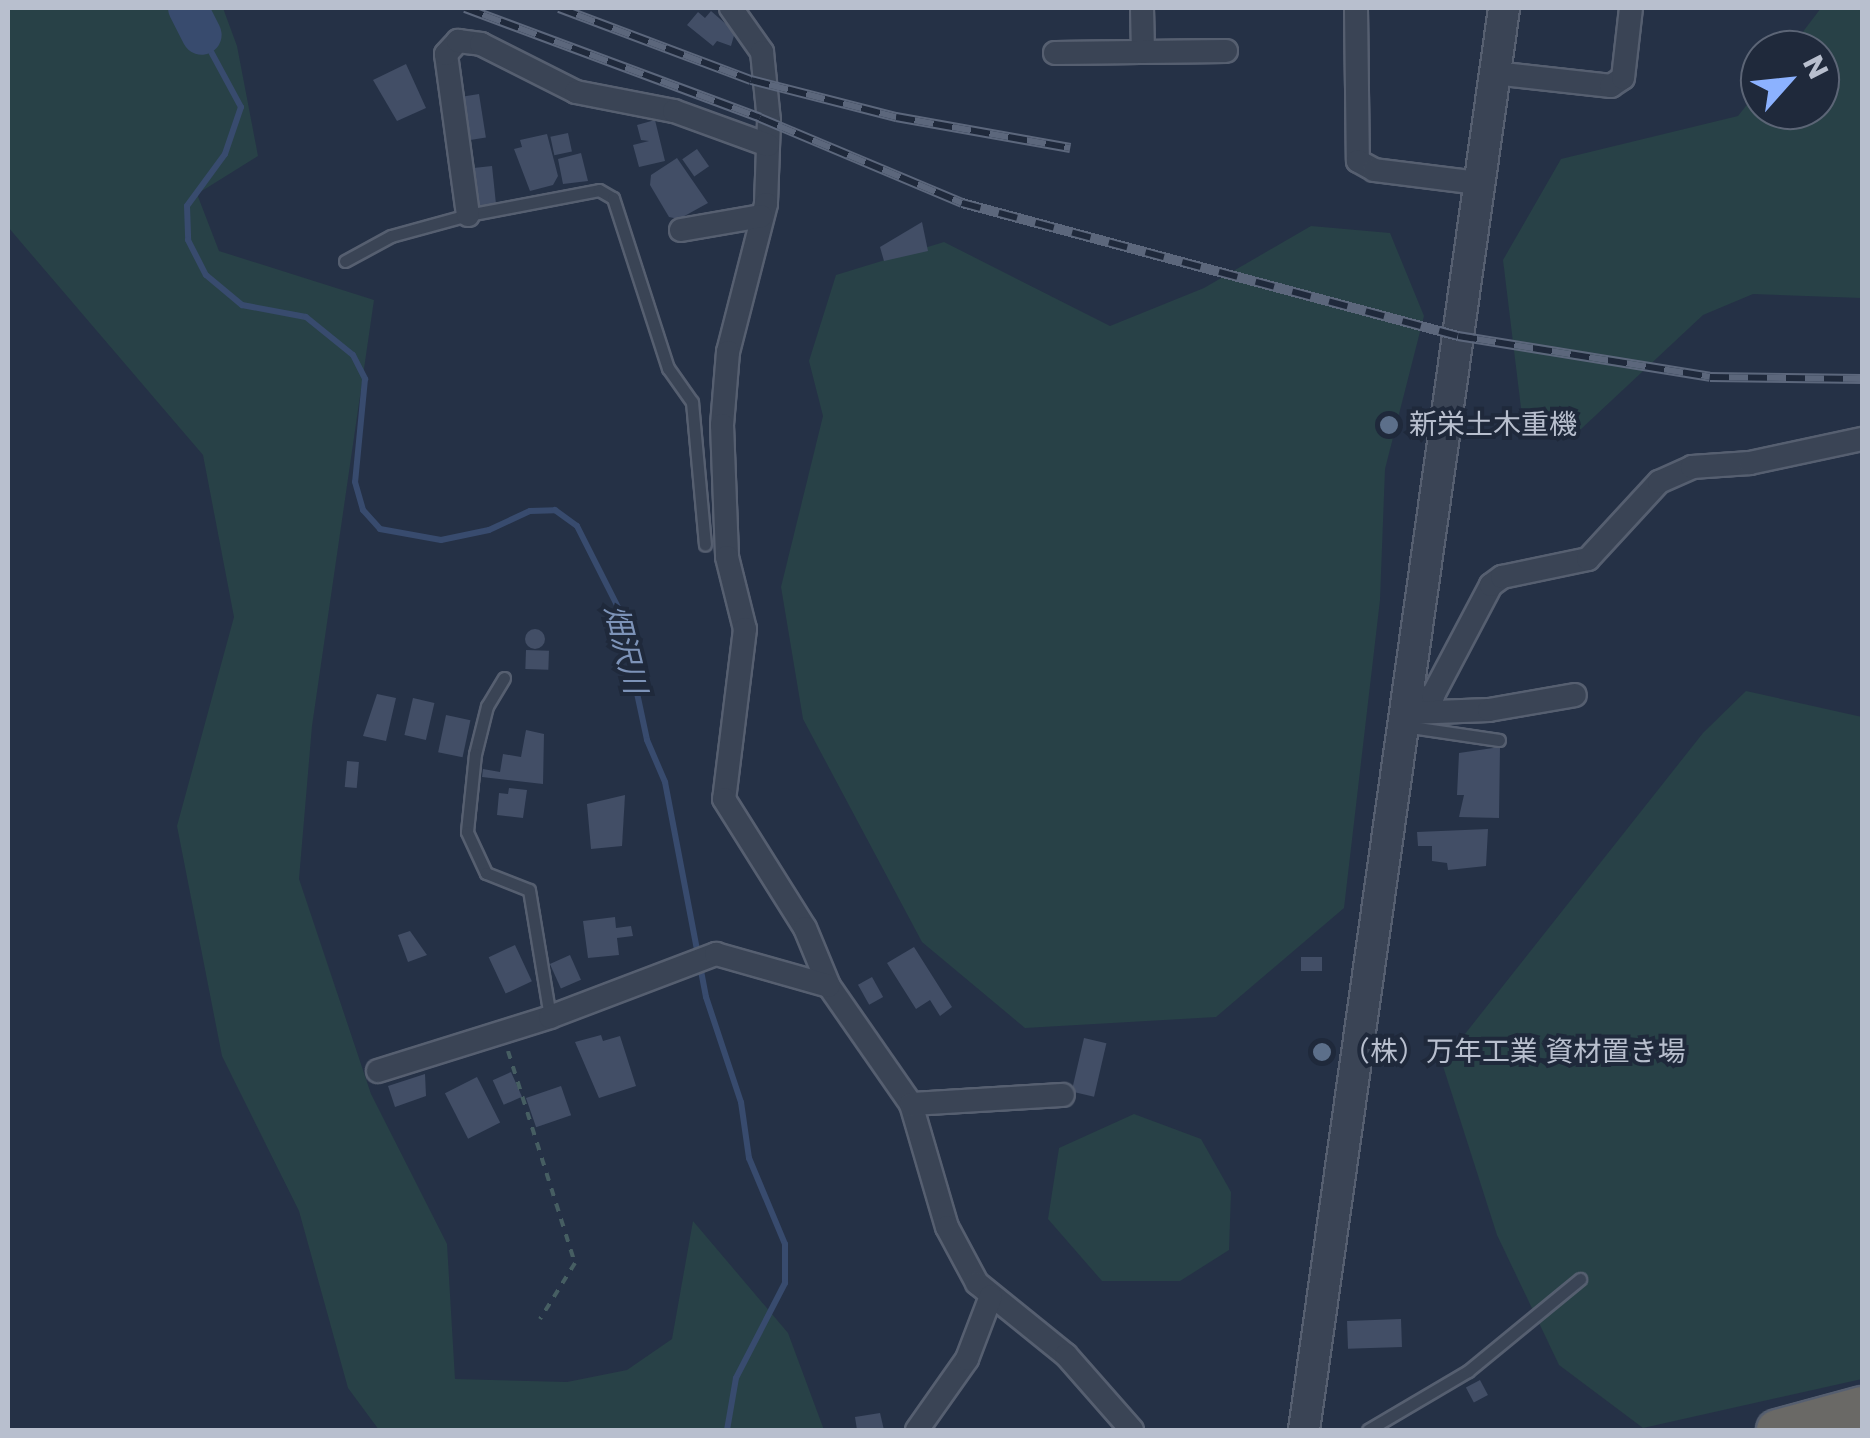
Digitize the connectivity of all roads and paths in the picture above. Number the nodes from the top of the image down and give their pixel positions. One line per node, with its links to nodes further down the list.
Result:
1 (732, 8): 10 (street)
2 (1142, 8): 7 (street)
3 (1356, 8): 11 (street)
4 (1504, 8): 9 (street)
5 (1631, 8): 9 (street)
6 (1226, 51): 7 (street)
7 (1143, 52): 8 (street)
8 (1054, 53)
9 (1494, 73): 11 (street)
10 (768, 145): 12 (street); 13 (street)
11 (1479, 183): 20 (street)
12 (468, 215): 15 (lane); 17 (lane)
13 (762, 216): 14 (street); 22 (street)
14 (681, 230)
15 (345, 260)
16 (1862, 438): 20 (street)
17 (705, 544)
18 (504, 678): 23 (lane)
19 (1574, 695): 20 (street)
20 (1406, 714): 21 (lane); 34 (street)
21 (1499, 740)
22 (829, 986): 23 (street); 27 (street)
23 (550, 1017): 24 (street)
24 (502, 1032): 25 (street); 30 (path)
25 (378, 1071)
26 (1063, 1095): 27 (street)
27 (911, 1104): 29 (street)
28 (1580, 1279): 35 (lane)
29 (990, 1296): 32 (street); 33 (street)
30 (540, 1319)
31 (1862, 1407): 36 (highway)
32 (1124, 1425)
33 (917, 1430)
34 (1304, 1430)
35 (1368, 1430)
36 (1778, 1430)

